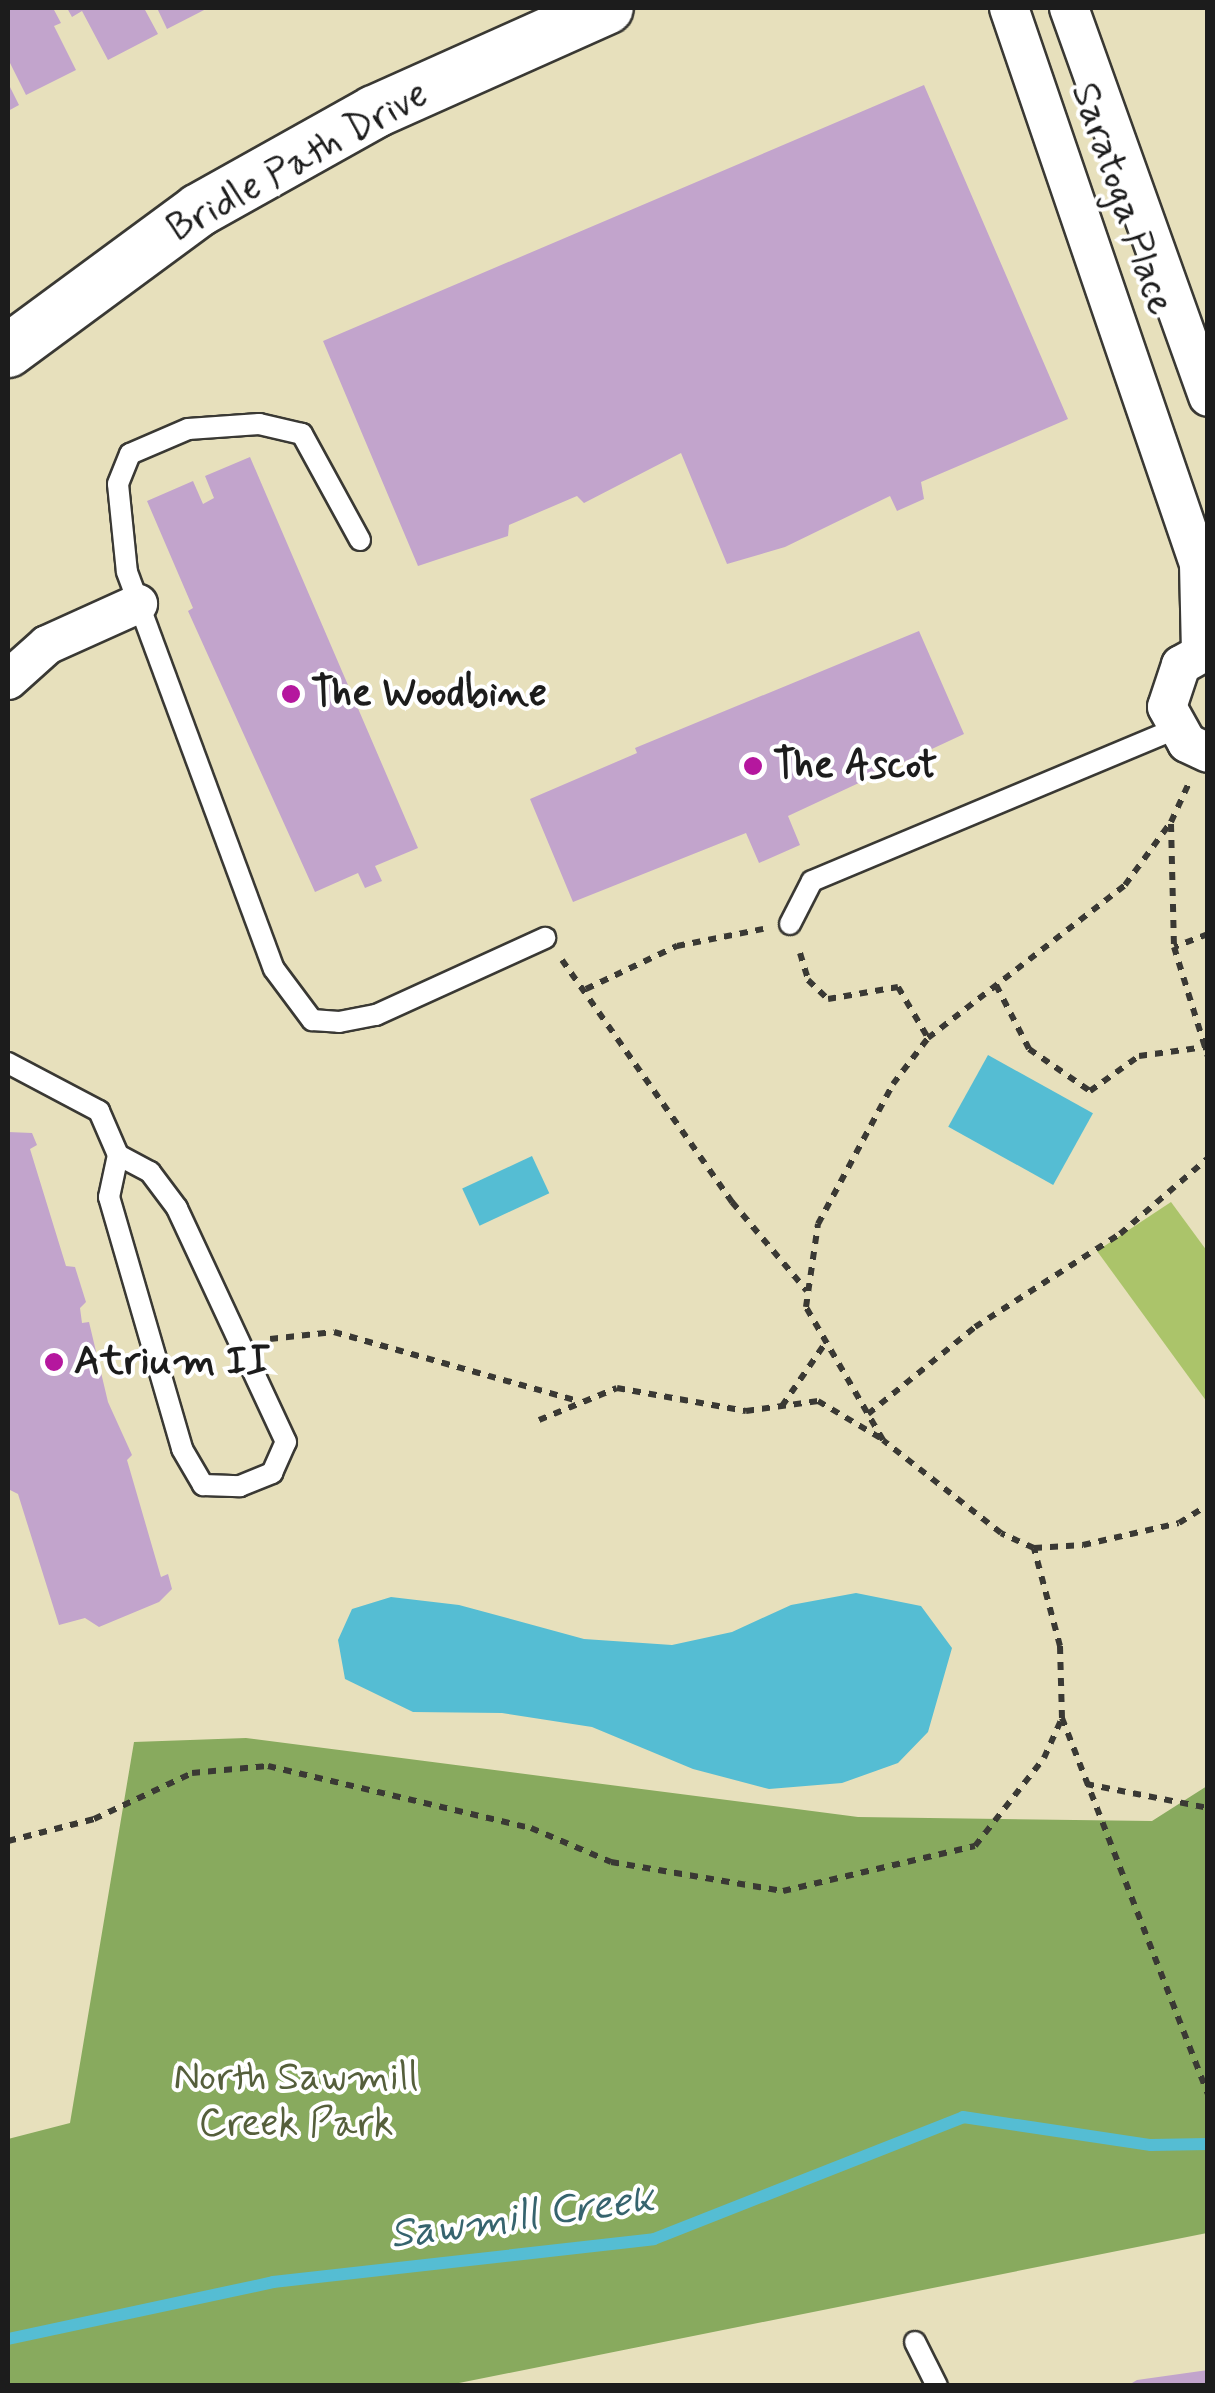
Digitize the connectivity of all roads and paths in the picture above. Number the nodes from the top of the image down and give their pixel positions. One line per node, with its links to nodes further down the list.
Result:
1 (605, 8): 4 (street, Bridle Path Drive)
2 (1009, 8): 8 (street, Saratoga Place)
3 (1068, 8): 5 (street, Saratoga Place)
4 (8, 351)
5 (1208, 397)
6 (360, 540): 7 (lane)
7 (138, 604): 9 (street); 14 (lane)
8 (1204, 651): 10 (street)
9 (8, 680)
10 (1195, 745): 11 (path); 12 (lane)
11 (1170, 822): 15 (path); 16 (path)
12 (790, 924): 17 (path); 18 (path)
13 (1208, 934): 15 (path)
14 (545, 938): 17 (path)
15 (1174, 946): 19 (path)
16 (996, 985): 18 (path); 19 (path)
17 (586, 989): 24 (path)
18 (928, 1038): 24 (path)
19 (1204, 1046): 20 (path)
20 (1208, 1056)
21 (9, 1068): 22 (lane)
22 (118, 1155): 25 (lane); 25 (lane)
23 (1208, 1158): 29 (path)
24 (808, 1292): 26 (path)
25 (239, 1342): 27 (path)
26 (826, 1342): 28 (path); 29 (path)
27 (581, 1402): 28 (path); 30 (path)
28 (782, 1406): 31 (path)
29 (868, 1414): 31 (path)
30 (539, 1420)
31 (883, 1440): 33 (path)
32 (1208, 1505): 33 (path)
33 (1034, 1548): 34 (path)
34 (1062, 1718): 35 (path); 37 (path)
35 (1084, 1784): 36 (path); 38 (path)
36 (1208, 1808)
37 (8, 1841)
38 (1208, 2094)
39 (915, 2342): 40 (lane)
40 (937, 2386)

